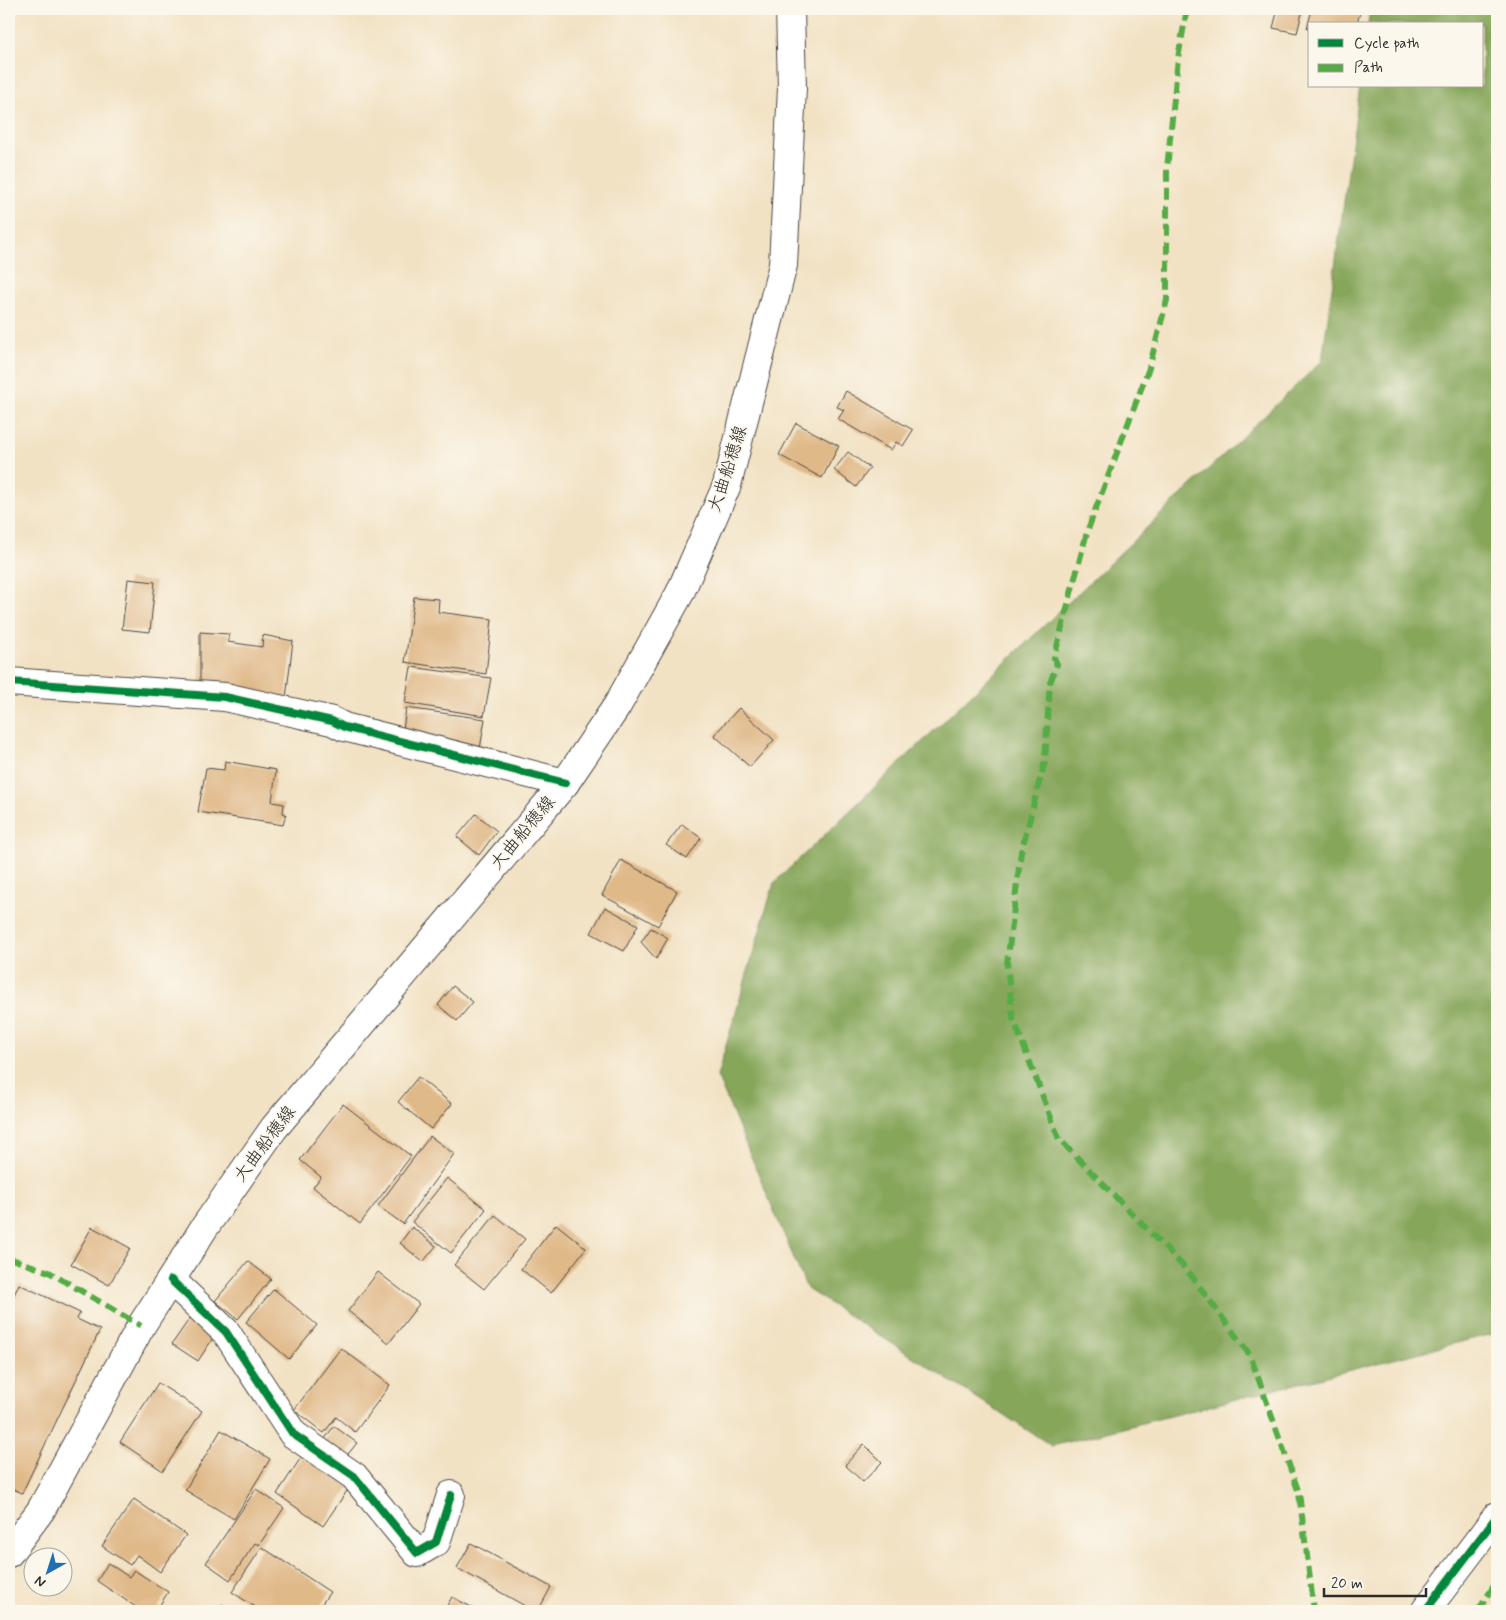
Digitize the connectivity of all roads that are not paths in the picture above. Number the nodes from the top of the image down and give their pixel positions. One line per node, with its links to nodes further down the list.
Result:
1 (790, 9): 3 (main road, 大曲船穂線)
2 (9, 682): 3 (main road)
3 (564, 783): 4 (main road, 大曲船穂線)
4 (171, 1280): 5 (main road); 7 (main road, 大曲船穂線)
5 (451, 1495)
6 (1497, 1516): 8 (main road)
7 (9, 1554)
8 (1425, 1611)

